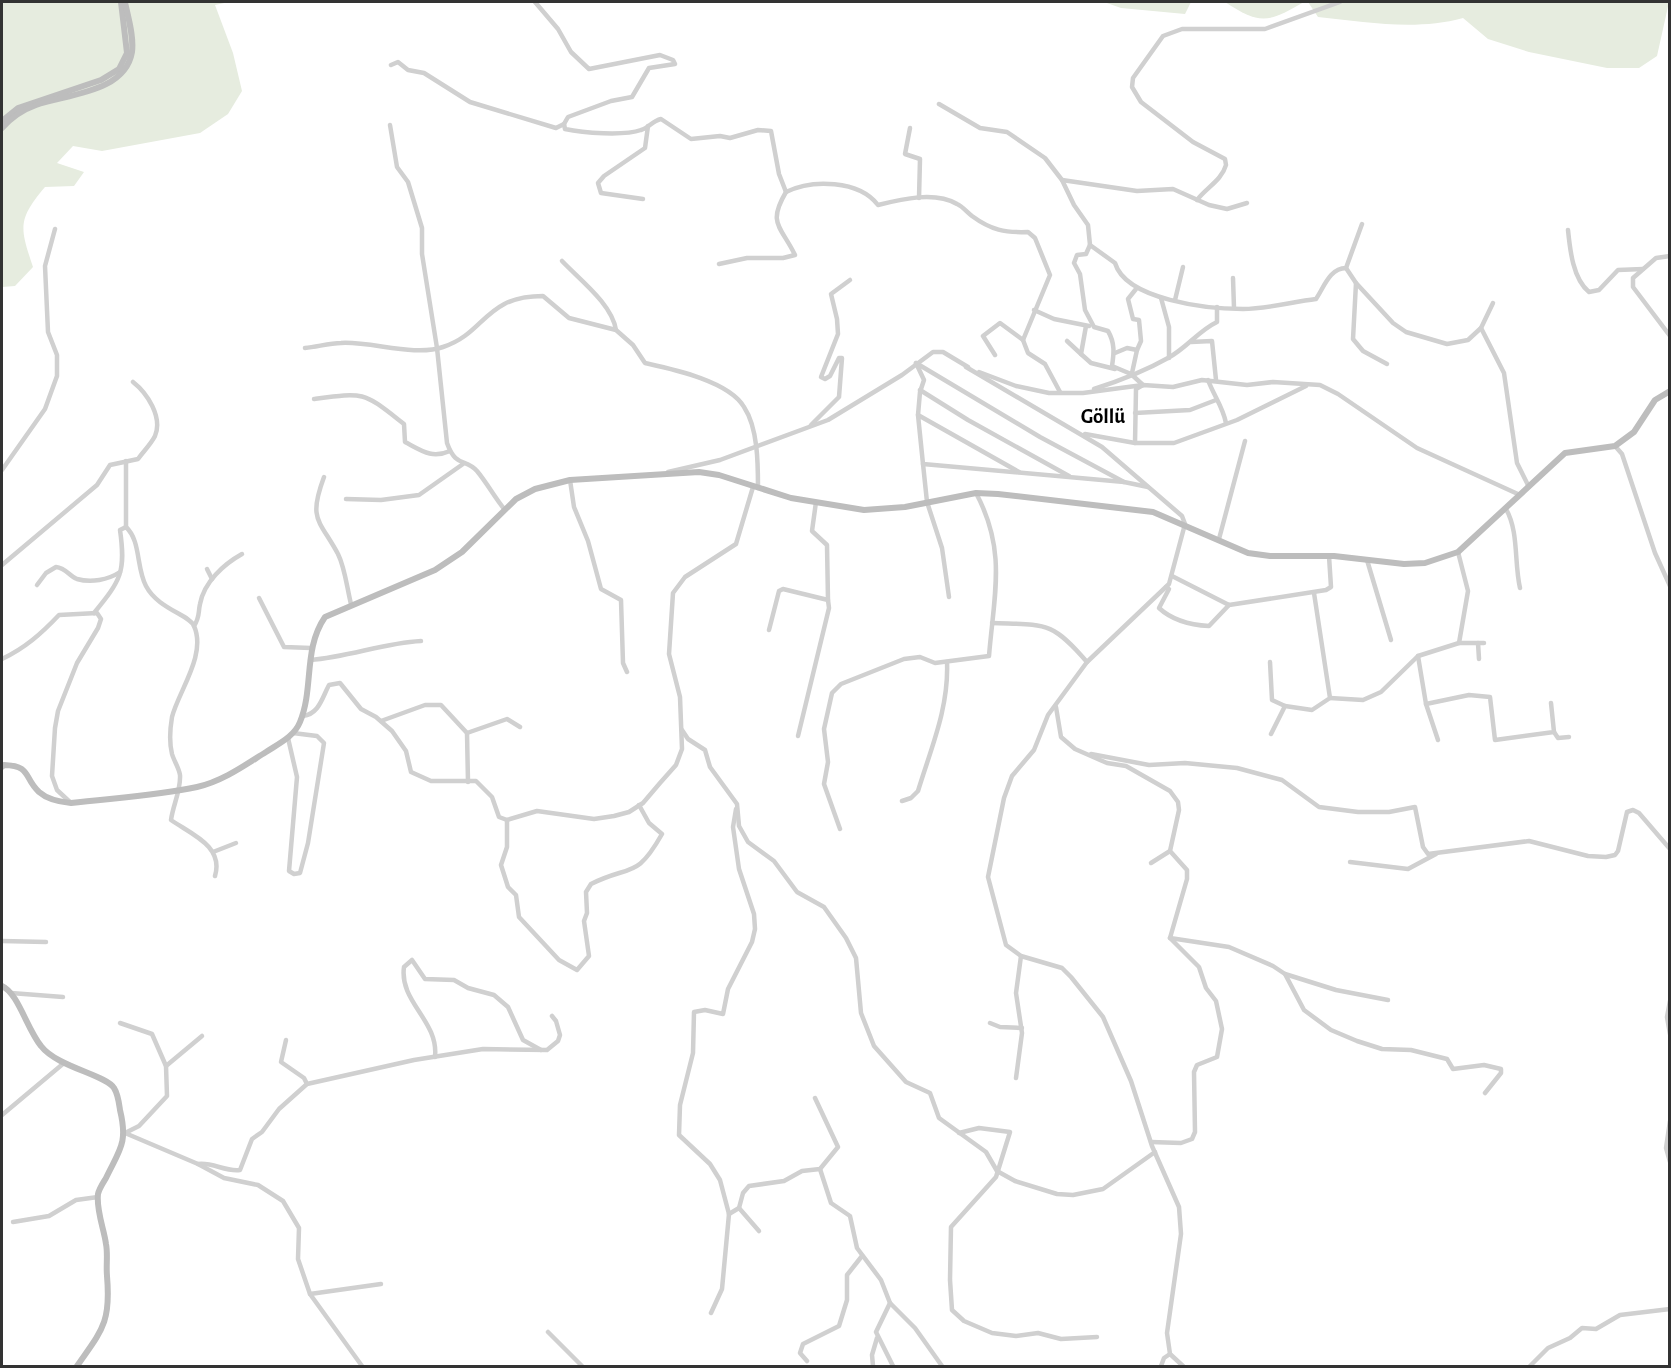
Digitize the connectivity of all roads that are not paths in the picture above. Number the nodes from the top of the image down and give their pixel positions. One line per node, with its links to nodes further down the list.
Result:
1 (123, 2): 6 (street); 10 (street)
2 (535, 2): 8 (street)
3 (1340, 2): 16 (street)
4 (391, 65): 8 (street)
5 (939, 104): 12 (street)
6 (2, 121)
7 (390, 124): 47 (street)
8 (564, 124): 9 (street)
9 (648, 126): 13 (street); 15 (street)
10 (2, 128)
11 (910, 128): 14 (street)
12 (1062, 180): 16 (street); 21 (street)
13 (786, 192): 14 (street); 24 (street)
14 (919, 198): 37 (street)
15 (643, 199)
16 (1197, 200): 17 (street)
17 (1247, 202)
18 (1362, 224): 26 (street)
19 (55, 229): 83 (street)
20 (1568, 230): 27 (street)
21 (1090, 245): 31 (street); 39 (street)
22 (1670, 256): 27 (street)
23 (562, 261): 41 (street)
24 (719, 264)
25 (1183, 267): 33 (street)
26 (1346, 268): 30 (street); 36 (street)
27 (1643, 269): 42 (street)
28 (1233, 278): 36 (street)
29 (850, 280): 73 (street)
30 (1356, 283): 40 (street); 54 (street)
31 (1136, 289): 32 (street); 48 (street)
32 (1161, 298): 33 (street); 52 (street)
33 (1176, 300): 35 (street)
34 (1493, 303): 40 (street)
35 (1217, 307): 36 (street); 45 (street)
36 (1234, 308)
37 (1034, 310): 38 (street); 43 (street)
38 (1086, 326): 39 (street); 50 (street)
39 (1094, 327): 49 (street)
40 (1481, 328): 91 (street)
41 (616, 330): 47 (street); 78 (street)
42 (1670, 336)
43 (1023, 340): 51 (street); 66 (street)
44 (1067, 341): 50 (street)
45 (1191, 342): 52 (street); 59 (street)
46 (305, 348): 47 (street)
47 (437, 348): 79 (street)
48 (1137, 350): 49 (street); 57 (street)
49 (1115, 353): 56 (street)
50 (1081, 354): 56 (street)
51 (995, 355)
52 (1169, 358): 57 (street)
53 (916, 363): 55 (street); 64 (street); 73 (street); 89 (street)
54 (1387, 364)
55 (966, 367): 66 (street); 74 (street)
56 (1115, 369): 57 (street)
57 (1131, 374): 61 (street); 67 (street)
58 (1208, 380): 59 (street); 61 (street); 69 (street)
59 (1216, 380): 62 (street)
60 (133, 382): 80 (street)
61 (1143, 385): 67 (street); 70 (street)
62 (1307, 385): 72 (street); 94 (street)
63 (1670, 385): 65 (street)
64 (920, 390): 71 (street); 87 (street)
65 (1668, 391): 77 (street)
66 (1060, 392): 67 (street)
67 (1083, 393)
68 (314, 399): 79 (street)
69 (1216, 400): 70 (street); 72 (street)
70 (1135, 413): 76 (street)
71 (918, 415): 82 (street); 85 (street)
72 (1226, 423): 76 (street)
73 (807, 429): 78 (street)
74 (1079, 433): 76 (street); 92 (street)
75 (1245, 441): 102 (street)
76 (1135, 443)
77 (1615, 446): 91 (street); 113 (street)
78 (754, 447): 84 (street); 90 (street)
79 (450, 451): 81 (street)
80 (126, 461): 101 (street); 107 (street)
81 (463, 464): 95 (street); 99 (street)
82 (923, 464): 85 (street); 97 (street)
83 (2, 470)
84 (665, 472): 88 (street); 90 (street)
85 (1022, 474): 87 (street)
86 (324, 477): 120 (street)
87 (1071, 477): 89 (street)
88 (570, 480): 99 (street); 137 (street)
89 (1124, 482): 92 (street)
90 (755, 487): 96 (street); 146 (street)
91 (1529, 487): 94 (street)
92 (1151, 488): 100 (street)
93 (976, 493): 97 (street); 100 (street); 123 (street)
94 (1520, 495): 98 (street)
95 (346, 499)
96 (816, 502): 97 (street); 119 (street)
97 (927, 502): 117 (street)
98 (1506, 509): 103 (street); 115 (street)
99 (505, 510): 120 (street)
100 (1185, 524): 102 (street); 110 (street)
101 (126, 527): 109 (street); 124 (street)
102 (1219, 540): 105 (street)
103 (1458, 552): 106 (street); 128 (street)
104 (242, 554): 111 (street)
105 (1329, 556): 106 (street); 116 (street)
106 (1367, 560): 126 (street)
107 (2, 565)
108 (207, 569): 111 (street)
109 (120, 572): 112 (street); 122 (street)
110 (1172, 576): 114 (street); 121 (street)
111 (213, 579): 124 (street)
112 (37, 585)
113 (1670, 586)
114 (1166, 587): 121 (street); 135 (street)
115 (1520, 588)
116 (1314, 593): 121 (street); 138 (street)
117 (948, 597)
118 (259, 598): 129 (street)
119 (828, 600): 125 (street); 151 (street)
120 (351, 604): 129 (street)
121 (1229, 605)
122 (94, 613): 131 (street); 159 (street)
123 (992, 623): 134 (street); 135 (street)
124 (194, 626): 157 (street)
125 (769, 630)
126 (1392, 640)
127 (421, 641): 133 (street)
128 (1459, 643): 130 (street); 132 (street)
129 (311, 648): 133 (street)
130 (1418, 656): 138 (street); 139 (street)
131 (2, 658)
132 (1479, 659)
133 (310, 660): 143 (street)
134 (947, 662): 158 (street); 163 (street)
135 (1087, 662): 142 (street)
136 (1270, 662): 141 (street)
137 (627, 672)
138 (1330, 698): 141 (street)
139 (1426, 704): 147 (street); 153 (street)
140 (1551, 704): 147 (street)
141 (1285, 706): 149 (street)
142 (1056, 707): 154 (street); 175 (street)
143 (303, 716): 144 (street); 150 (street)
144 (381, 721): 148 (street); 156 (street)
145 (520, 727): 148 (street)
146 (681, 730): 160 (street); 161 (street)
147 (1554, 732): 152 (street)
148 (467, 733): 156 (street)
149 (1271, 734)
150 (290, 735): 150 (street); 157 (street)
151 (798, 736)
152 (1569, 737)
153 (1438, 740)
154 (1089, 756): 166 (street); 168 (street)
155 (2, 767): 159 (street)
156 (468, 782): 162 (street)
157 (178, 789): 159 (street); 167 (street)
158 (902, 801)
159 (71, 803)
160 (737, 804): 199 (street); 209 (street)
161 (639, 805): 162 (street); 162 (street)
162 (507, 820)
163 (840, 829)
164 (236, 843): 167 (street)
165 (1670, 849): 168 (street)
166 (1170, 851): 170 (street); 172 (street)
167 (213, 852): 171 (street)
168 (1439, 853): 169 (street)
169 (1350, 862)
170 (1151, 863)
171 (215, 876)
172 (1170, 938): 176 (street); 201 (street)
173 (2, 941): 174 (street)
174 (46, 942)
175 (1021, 956): 185 (street); 201 (street)
176 (1285, 974): 180 (street); 195 (street)
177 (2, 986): 178 (street)
178 (10, 993): 179 (street); 191 (street)
179 (63, 997)
180 (1388, 1000)
181 (1670, 1001): 186 (street)
182 (552, 1016): 189 (street)
183 (120, 1023): 192 (street)
184 (990, 1023): 185 (street)
185 (1022, 1028): 193 (street)
186 (1670, 1034)
187 (202, 1036): 192 (street)
188 (286, 1040): 194 (street)
189 (542, 1050): 190 (street); 190 (street)
190 (435, 1057): 194 (street)
191 (64, 1063): 197 (street); 200 (street)
192 (166, 1066): 200 (street)
193 (1016, 1078)
194 (307, 1084): 204 (street)
195 (1485, 1093)
196 (815, 1098): 205 (street)
197 (2, 1115)
198 (1670, 1121): 203 (street)
199 (959, 1132): 206 (street); 206 (street)
200 (125, 1133): 204 (street); 207 (street)
201 (1151, 1142): 202 (street)
202 (1155, 1152): 206 (street); 221 (street)
203 (1670, 1162)
204 (198, 1164): 214 (street)
205 (820, 1169): 208 (street); 212 (street)
206 (997, 1171): 219 (street)
207 (98, 1197): 210 (street); 223 (street)
208 (739, 1208): 209 (street); 211 (street)
209 (729, 1214): 217 (street)
210 (13, 1222)
211 (759, 1231)
212 (862, 1256): 215 (street); 222 (street)
213 (381, 1284): 214 (street)
214 (310, 1294): 224 (street)
215 (891, 1304): 220 (street); 228 (street)
216 (1670, 1309): 231 (street)
217 (711, 1313)
218 (548, 1332): 225 (street)
219 (1097, 1337)
220 (877, 1338): 226 (street); 227 (street)
221 (1170, 1354): 229 (street); 230 (street)
222 (807, 1361)
223 (76, 1366)
224 (362, 1366)
225 (582, 1366)
226 (873, 1366)
227 (893, 1366)
228 (942, 1366)
229 (1161, 1366)
230 (1183, 1366)
231 (1530, 1366)

